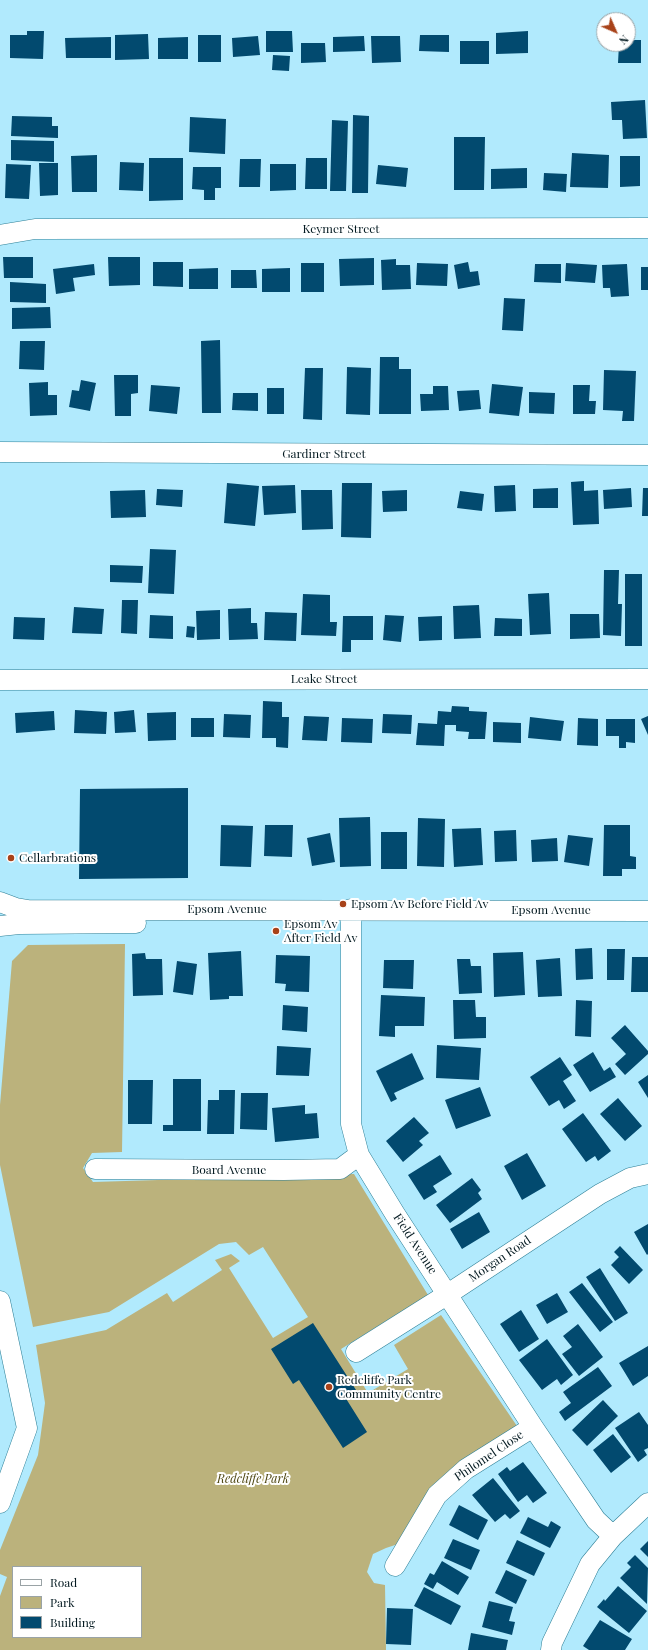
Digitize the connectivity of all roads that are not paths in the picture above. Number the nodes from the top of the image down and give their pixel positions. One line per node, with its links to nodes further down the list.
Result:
1 (0, 221): 3 (street, Keymer Street)
2 (648, 228): 3 (street, Keymer Street)
3 (35, 229): 4 (street, Keymer Street)
4 (0, 235)
5 (0, 452): 6 (street, Gardiner Street)
6 (648, 455)
7 (648, 679): 8 (street, Leake Street)
8 (0, 680)
9 (0, 904): 11 (street, Epsom Avenue); 12 (street)
10 (648, 911): 11 (street, Epsom Avenue)
11 (351, 916): 13 (street, Epsom Avenue); 14 (street, Epsom Avenue); 15 (street, Field Avenue)
12 (0, 921)
13 (648, 923)
14 (0, 926)
15 (359, 1155): 16 (street, Board Avenue); 18 (street, Field Avenue)
16 (95, 1169)
17 (648, 1174): 18 (street, Morgan Road)
18 (448, 1294): 20 (street, Morgan Road); 21 (street, Field Avenue)
19 (0, 1300): 22 (street)
20 (356, 1352)
21 (533, 1427): 25 (street, Field Avenue); 26 (street, Philomel Close)
22 (5, 1475): 23 (street)
23 (0, 1503)
24 (648, 1503): 25 (street)
25 (613, 1536): 27 (street)
26 (394, 1566)
27 (551, 1650)

